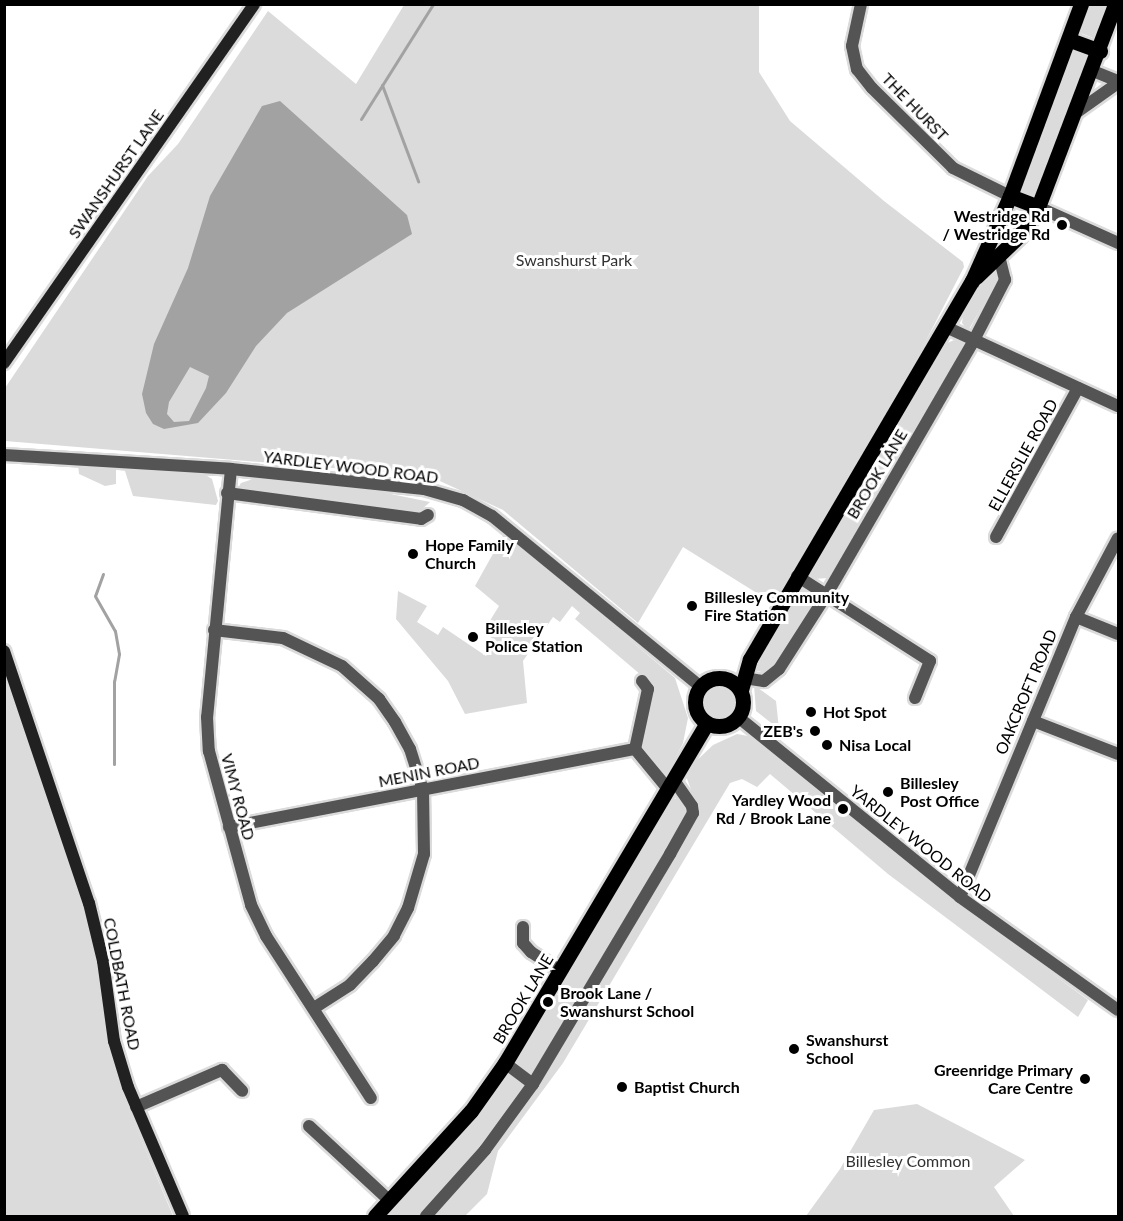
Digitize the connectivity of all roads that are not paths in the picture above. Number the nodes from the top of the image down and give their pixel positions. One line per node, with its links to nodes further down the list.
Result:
1 (254, 4): 17 (main road, SWANSHURST LANE)
2 (861, 4): 10 (street, THE HURST)
3 (1081, 4): 5 (main road, BROOK LANE)
4 (1115, 4): 6 (main road, BROOK LANE)
5 (1070, 40): 6 (main road); 10 (main road, BROOK LANE)
6 (1100, 51): 7 (main road, BROOK LANE)
7 (1093, 70): 8 (street); 9 (main road, BROOK LANE)
8 (1119, 82): 9 (street)
9 (1077, 112): 11 (main road, BROOK LANE)
10 (1010, 196): 11 (main road); 14 (main road, BROOK LANE)
11 (1038, 207): 12 (street); 13 (main road, BROOK LANE)
12 (1119, 243)
13 (999, 256): 14 (main road, BROOK LANE); 16 (street, BROOK LANE)
14 (972, 282): 15 (main road, BROOK LANE)
15 (945, 327): 16 (street); 26 (main road, BROOK LANE)
16 (974, 340): 18 (street); 27 (street, BROOK LANE)
17 (4, 363)
18 (1078, 388): 19 (street); 24 (street, ELLERSLIE ROAD)
19 (1119, 406)
20 (4, 455): 21 (street, YARDLEY WOOD ROAD)
21 (231, 470): 22 (street, VIMY ROAD); 36 (street, YARDLEY WOOD ROAD)
22 (227, 493): 23 (street); 29 (street, VIMY ROAD)
23 (428, 515)
24 (996, 537)
25 (1119, 538): 28 (street, OAKCROFT ROAD)
26 (798, 576): 27 (street); 32 (main road, BROOK LANE)
27 (827, 594): 35 (street, BROOK LANE); 37 (street)
28 (1076, 617): 30 (street); 39 (street, OAKCROFT ROAD)
29 (214, 630): 44 (street); 45 (street, VIMY ROAD)
30 (1119, 634)
31 (4, 651): 55 (main road, COLDBATH ROAD)
32 (750, 659): 33 (main road, BROOK LANE); 35 (main road, BROOK LANE)
33 (722, 678): 35 (main road); 36 (main road)
34 (642, 681): 41 (street)
35 (743, 684): 38 (main road)
36 (700, 687): 40 (main road)
37 (915, 698)
38 (738, 717): 40 (main road); 46 (street, YARDLEY WOOD ROAD)
39 (1032, 721): 42 (street); 46 (street, OAKCROFT ROAD)
40 (707, 723): 43 (main road, BROOK LANE)
41 (635, 749): 43 (street); 44 (street, MENIN ROAD)
42 (1119, 754)
43 (671, 785): 48 (main road, BROOK LANE); 52 (street)
44 (423, 790): 45 (street, MENIN ROAD); 49 (street)
45 (229, 827): 49 (street, VIMY ROAD)
46 (960, 897): 50 (street, YARDLEY WOOD ROAD)
47 (523, 927): 48 (street)
48 (561, 971): 51 (main road, BROOK LANE)
49 (314, 1008): 54 (street, VIMY ROAD)
50 (1119, 1010)
51 (505, 1063): 52 (street); 57 (main road, BROOK LANE)
52 (533, 1084): 60 (street)
53 (242, 1091): 55 (street)
54 (371, 1098)
55 (136, 1107): 58 (main road, COLDBATH ROAD)
56 (309, 1126): 57 (street)
57 (389, 1200): 59 (main road, BROOK LANE)
58 (183, 1216)
59 (375, 1216)
60 (426, 1216)

